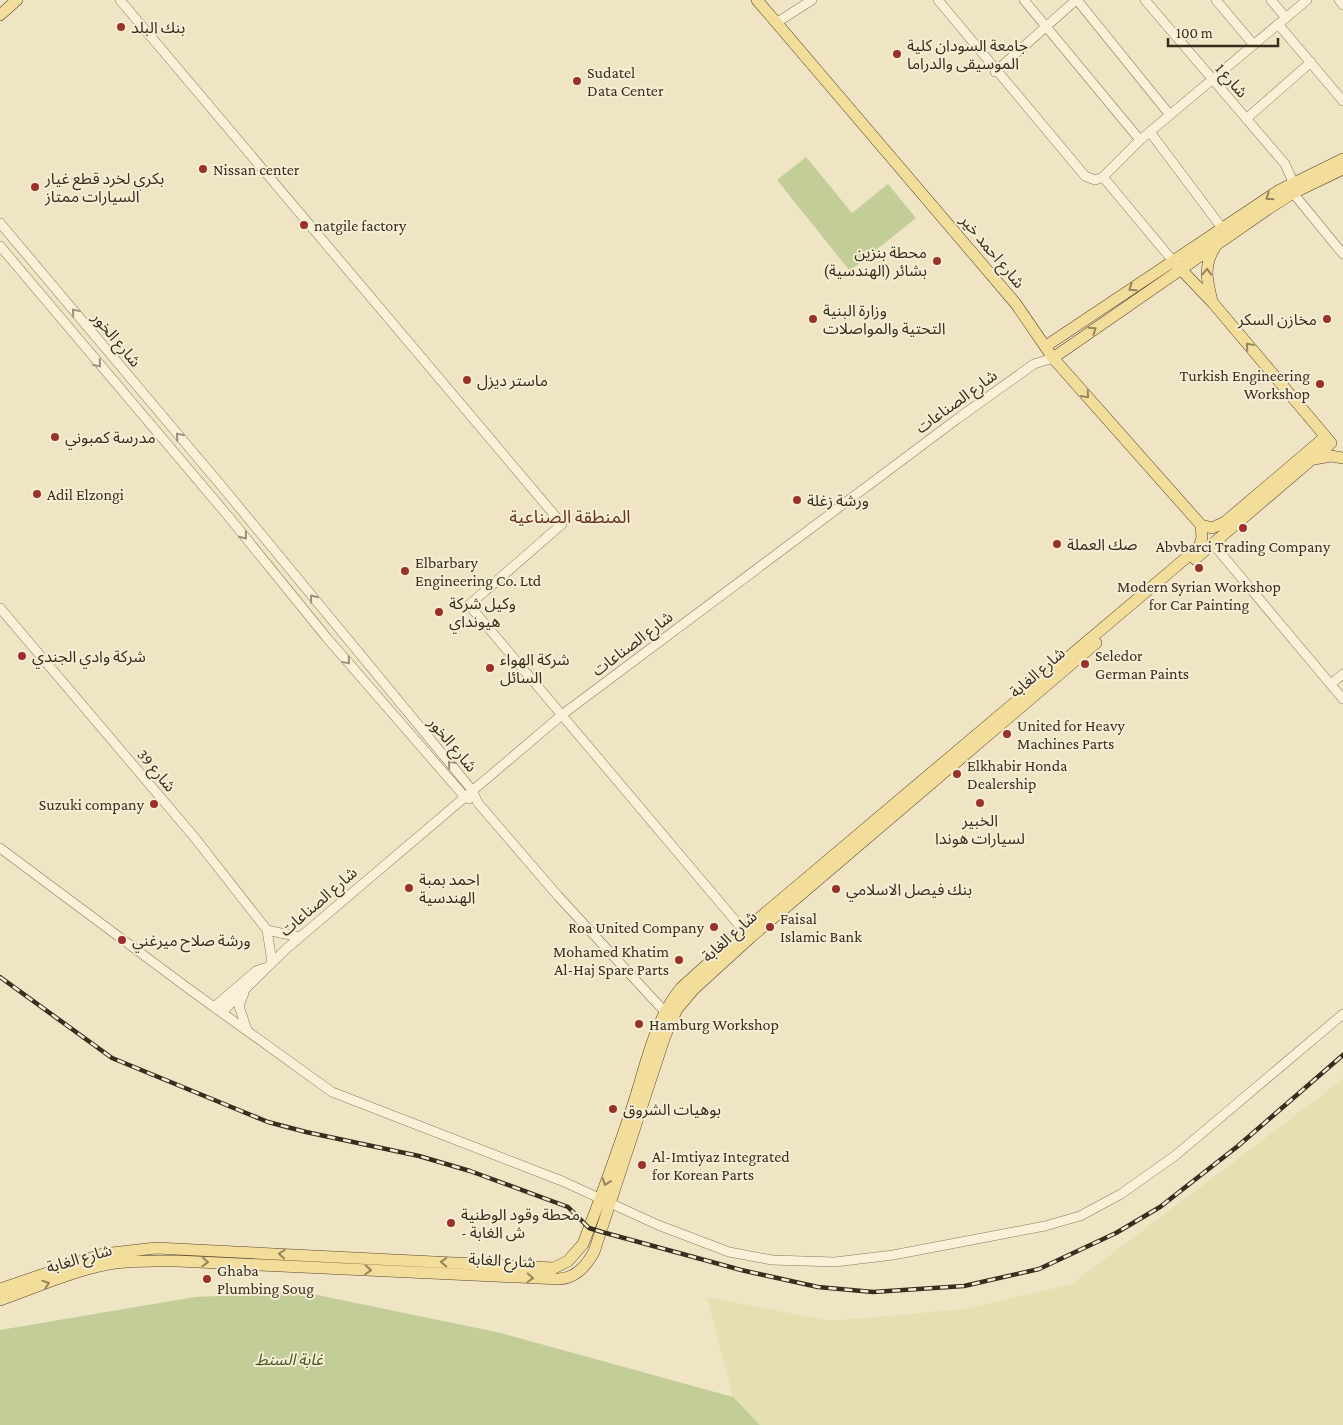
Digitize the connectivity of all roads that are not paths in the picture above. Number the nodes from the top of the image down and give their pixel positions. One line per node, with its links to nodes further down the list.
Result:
1 (7, 0): 15 (main road)
2 (17, 0): 16 (main road)
3 (120, 0): 58 (street)
4 (757, 0): 18 (main road, شارع احمد خير)
5 (812, 0): 18 (street)
6 (938, 0): 23 (street)
7 (1024, 0): 20 (street)
8 (1076, 0): 20 (street); 26 (street)
9 (1145, 0): 24 (street, شارع 1)
10 (1216, 0): 21 (street)
11 (1271, 0): 17 (street)
12 (1307, 0): 17 (street)
13 (1339, 0): 14 (street)
14 (1343, 5)
15 (0, 6)
16 (0, 15)
17 (1286, 18): 19 (street)
18 (776, 23): 41 (main road, شارع احمد خير)
19 (1278, 24): 21 (street); 22 (street)
20 (1045, 26): 23 (street); 29 (street)
21 (1253, 44): 24 (street)
22 (1311, 62): 25 (street); 27 (street)
23 (995, 72): 32 (street)
24 (1213, 80): 26 (street); 27 (street, شارع 1)
25 (1343, 99)
26 (1170, 116): 28 (street)
27 (1246, 119): 33 (street, شارع 1)
28 (1150, 132): 29 (street); 35 (street)
29 (1140, 140): 32 (street)
30 (1343, 159): 33 (main road)
31 (1343, 169): 33 (main road)
32 (1103, 177): 39 (street)
33 (1293, 188): 35 (main road, one-way to 35); 36 (main road); 38 (street, شارع 1)
34 (0, 223): 44 (street, شارع الخور, one-way to 34)
35 (1222, 228): 39 (main road)
36 (1218, 244): 39 (main road); 40 (main road, one-way to 36)
37 (0, 246): 45 (street, شارع الخور, one-way to 45)
38 (1343, 254)
39 (1176, 265): 40 (main road); 41 (main road, one-way to 41); 42 (main road, one-way to 39)
40 (1213, 303): 46 (main road, one-way to 40)
41 (1046, 346): 42 (main road, شارع احمد خير); 43 (street)
42 (1053, 358): 43 (street); 50 (main road, شارع احمد خير, one-way to 50)
43 (1034, 364): 58 (street, شارع الصناعات)
44 (145, 395): 45 (street); 53 (street, شارع الخور, one-way to 44)
45 (132, 405): 54 (street, شارع الخور, one-way to 54)
46 (1328, 440): 47 (street); 48 (main road, شارع الغابة); 49 (main road, شارع الغابة)
47 (1343, 458): 48 (main road)
48 (1312, 460): 49 (main road, شارع الغابة)
49 (1264, 496): 50 (main road, شارع الغابة); 51 (main road, شارع الغابة)
50 (1201, 526): 64 (main road, شارع الغابة)
51 (1213, 544): 56 (street); 73 (main road, شارع الغابة)
52 (0, 608): 63 (street, شارع 39)
53 (338, 628): 54 (street); 59 (street, شارع الخور, one-way to 53)
54 (327, 638): 60 (street, شارع الخور, one-way to 60)
55 (1343, 674): 56 (street)
56 (1331, 684): 57 (street)
57 (1343, 699)
58 (562, 714): 59 (street, شارع الصناعات); 64 (street)
59 (472, 790): 60 (street, شارع الصناعات); 61 (street, شارع الخور)
60 (464, 796): 61 (street); 65 (street, شارع الصناعات)
61 (478, 803): 70 (street, شارع الخور)
62 (0, 848): 68 (street)
63 (267, 930): 65 (street); 66 (street, شارع 39)
64 (744, 931): 70 (main road, شارع الغابة)
65 (300, 937): 66 (street, شارع الصناعات)
66 (268, 965): 67 (street); 68 (street)
67 (248, 988): 69 (street); 72 (street)
68 (214, 1007): 69 (street)
69 (222, 1012): 72 (street)
70 (665, 1012): 73 (main road, شارع الغابة, one-way to 73)
71 (1343, 1014): 73 (street)
72 (247, 1030): 73 (street)
73 (605, 1201): 74 (main road, شارع الغابة, one-way to 74); 75 (main road, شارع الغابة, one-way to 73)
74 (0, 1289)
75 (0, 1300)

